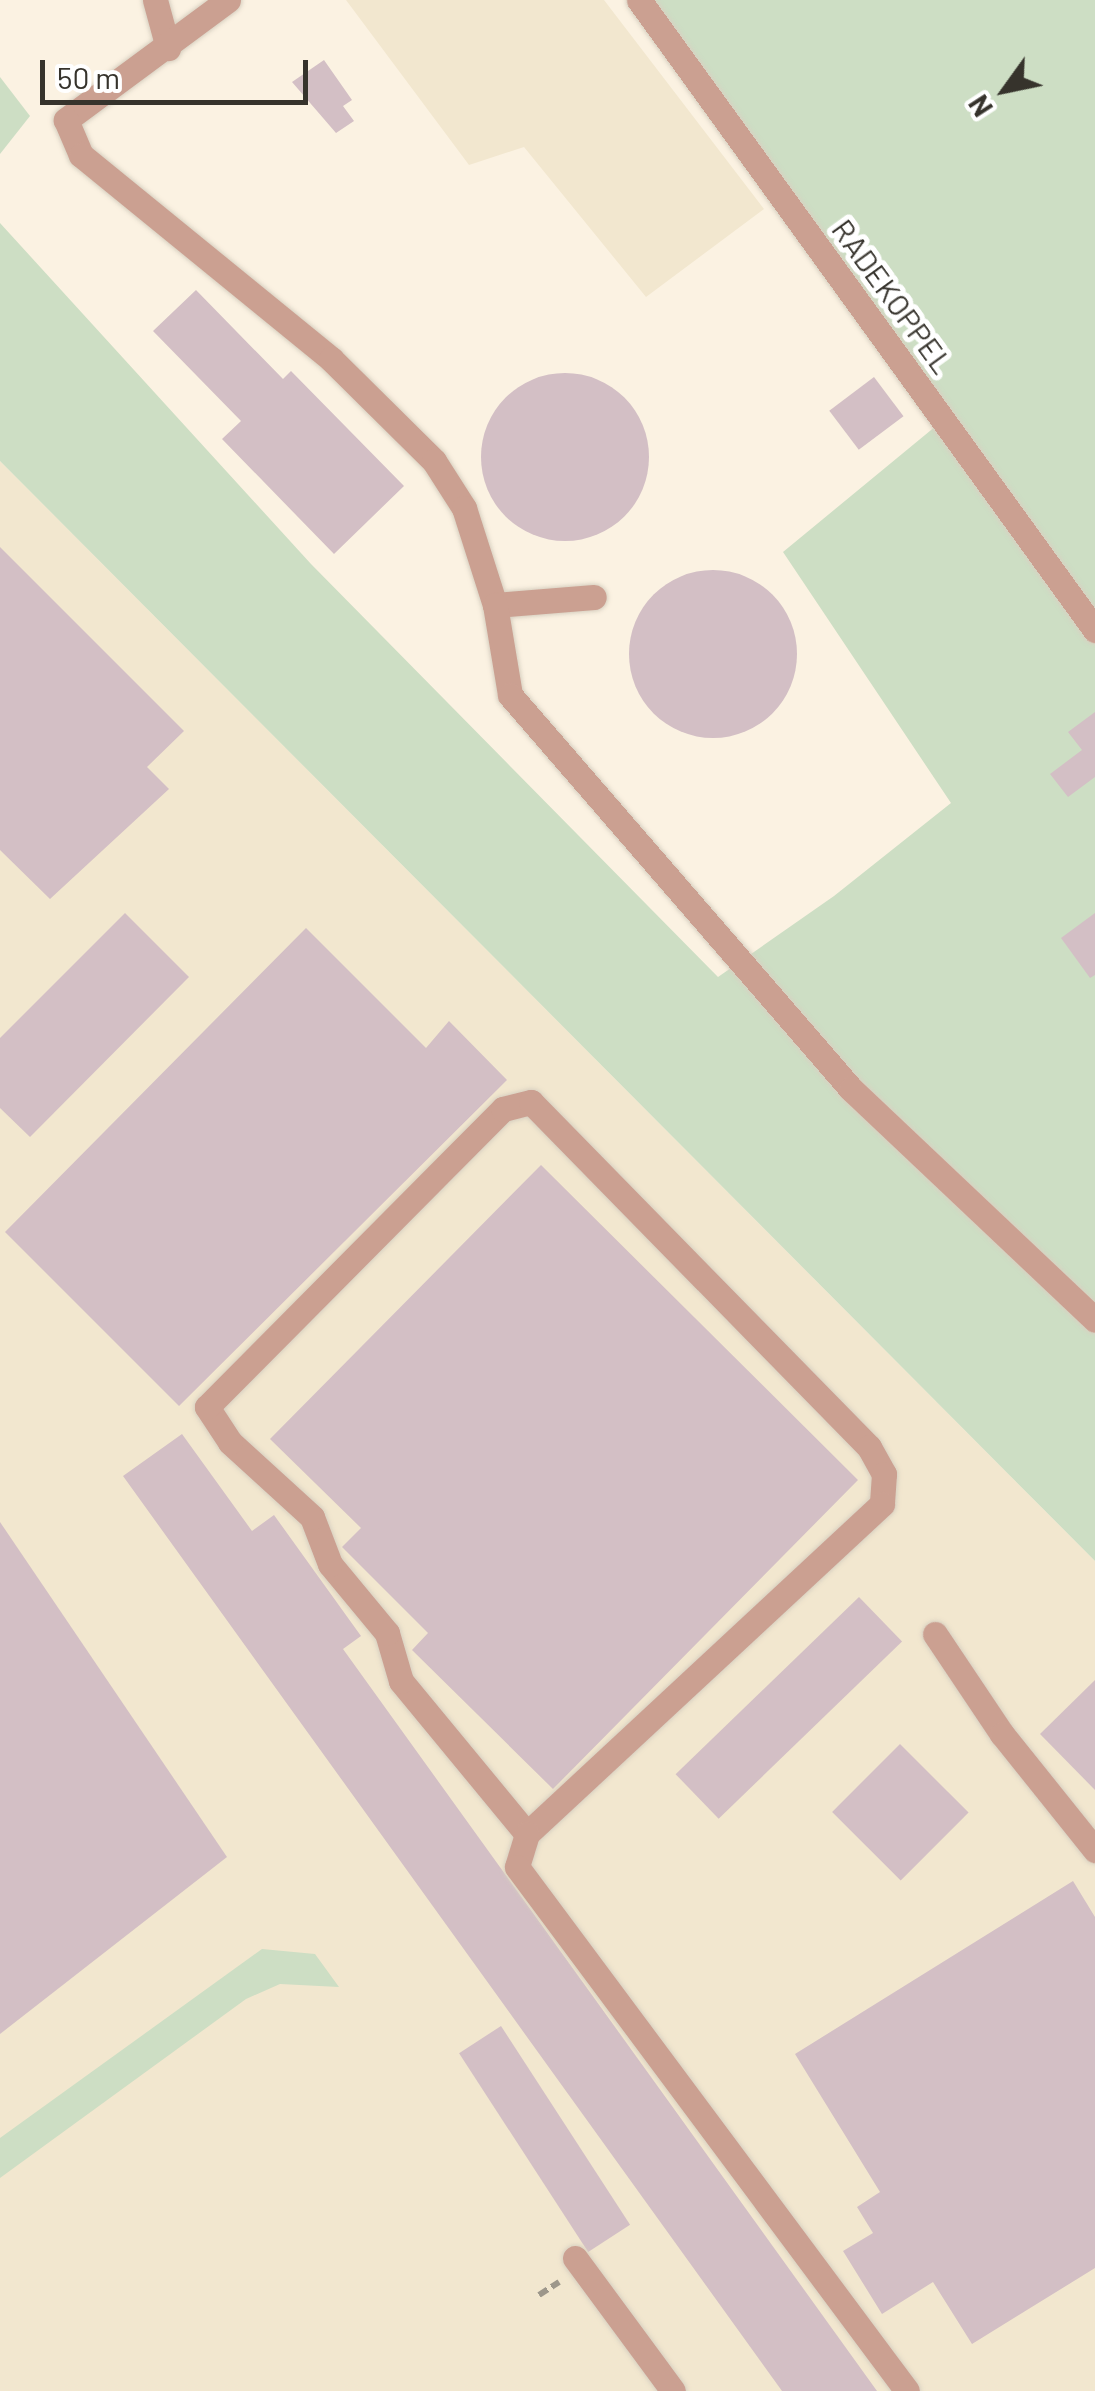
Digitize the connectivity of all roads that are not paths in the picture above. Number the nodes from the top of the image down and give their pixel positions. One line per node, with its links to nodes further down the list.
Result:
1 (154, 0): 4 (street)
2 (228, 0): 4 (street)
3 (639, 0): 7 (street, RADEKOPPEL)
4 (168, 48): 6 (street)
5 (594, 597): 6 (street)
6 (496, 605): 8 (street)
7 (1095, 630)
8 (1095, 1320)
9 (935, 1634): 11 (street)
10 (527, 1834): 10 (street); 14 (street)
11 (1095, 1850)
12 (575, 2258): 13 (street)
13 (673, 2391)
14 (907, 2391)

